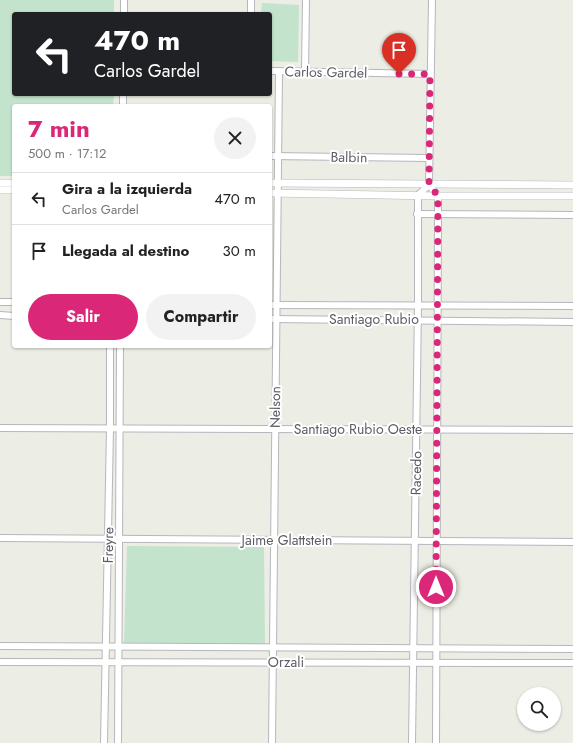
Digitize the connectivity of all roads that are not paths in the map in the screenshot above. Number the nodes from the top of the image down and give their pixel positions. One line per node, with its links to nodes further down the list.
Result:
1 (124, 0): 5 (street)
2 (251, 0): 6 (street)
3 (306, 0): 9 (street)
4 (432, 0): 10 (street)
5 (124, 12)
6 (251, 12)
7 (272, 71): 8 (street, Carlos Gardel)
8 (279, 72): 9 (street, Carlos Gardel); 12 (street, Nelson)
9 (305, 72): 10 (street, Carlos Gardel)
10 (430, 74): 13 (street)
11 (272, 156): 12 (street, Balbin)
12 (278, 156): 13 (street, Balbin); 16 (street, Nelson)
13 (428, 158): 17 (street)
14 (0, 183): 15 (street)
15 (12, 183)
16 (273, 183): 17 (street); 21 (street, Nelson)
17 (429, 184): 18 (street); 22 (street); 23 (street)
18 (573, 185)
19 (0, 190): 20 (street)
20 (12, 190)
21 (273, 193): 22 (street); 31 (street, Nelson)
22 (418, 195): 23 (street); 25 (street, Racedo)
23 (438, 196): 24 (street); 26 (street, Racedo)
24 (573, 196)
25 (417, 214): 26 (street); 32 (street, Racedo)
26 (438, 214): 27 (street); 30 (street, Racedo)
27 (573, 215)
28 (0, 302): 29 (street)
29 (12, 302)
30 (438, 304): 32 (street, Santiago Rubio); 33 (street, Santiago Rubio); 38 (street, Racedo)
31 (273, 305): 32 (street, Santiago Rubio); 36 (street, Nelson)
32 (418, 305): 37 (street, Racedo)
33 (573, 306)
34 (0, 315): 35 (street)
35 (12, 316)
36 (273, 319): 37 (street, Santiago Rubio); 45 (street, Nelson)
37 (418, 320): 38 (street, Santiago Rubio); 46 (street, Racedo)
38 (438, 320): 39 (street, Santiago Rubio); 47 (street, Racedo)
39 (573, 322)
40 (110, 348): 43 (street, Freyre)
41 (120, 348): 44 (street, Freyre)
42 (0, 428): 43 (street, Santiago Rubio Oeste)
43 (110, 429): 44 (street, Santiago Rubio Oeste); 50 (street, Freyre)
44 (120, 429): 45 (street, Santiago Rubio Oeste); 51 (street, Freyre)
45 (275, 429): 46 (street, Santiago Rubio Oeste); 52 (street, Nelson)
46 (416, 429): 47 (street, Santiago Rubio Oeste); 53 (street, Racedo)
47 (438, 429): 48 (street, Santiago Rubio Oeste); 54 (street, Racedo)
48 (573, 430)
49 (0, 538): 50 (street, Jaime Glattstein)
50 (108, 539): 51 (street, Jaime Glattstein); 57 (street, Freyre)
51 (119, 539): 52 (street, Jaime Glattstein); 58 (street, Freyre)
52 (274, 540): 53 (street, Jaime Glattstein); 59 (street, Nelson)
53 (414, 540): 54 (street, Jaime Glattstein); 60 (street, Racedo)
54 (437, 541): 55 (street, Jaime Glattstein); 61 (street, Racedo)
55 (573, 542)
56 (0, 646): 57 (street, Orzali)
57 (106, 646): 58 (street, Orzali); 64 (street, Freyre)
58 (119, 646): 59 (street, Orzali); 68 (street, Freyre)
59 (273, 647): 60 (street, Orzali); 65 (street, Nelson)
60 (413, 648): 61 (street, Orzali); 66 (street, Racedo)
61 (436, 648): 62 (street, Orzali); 67 (street, Racedo)
62 (573, 649)
63 (0, 662): 64 (street, Orzali)
64 (106, 662): 68 (street, Orzali); 70 (street, Freyre)
65 (273, 662): 66 (street, Orzali); 68 (street, Orzali); 72 (street, Nelson)
66 (413, 662): 67 (street, Orzali); 73 (street, Racedo)
67 (436, 662): 69 (street, Orzali); 74 (street, Racedo)
68 (119, 663): 71 (street, Freyre)
69 (573, 663)
70 (104, 743)
71 (118, 743)
72 (272, 743)
73 (412, 743)
74 (436, 743)

